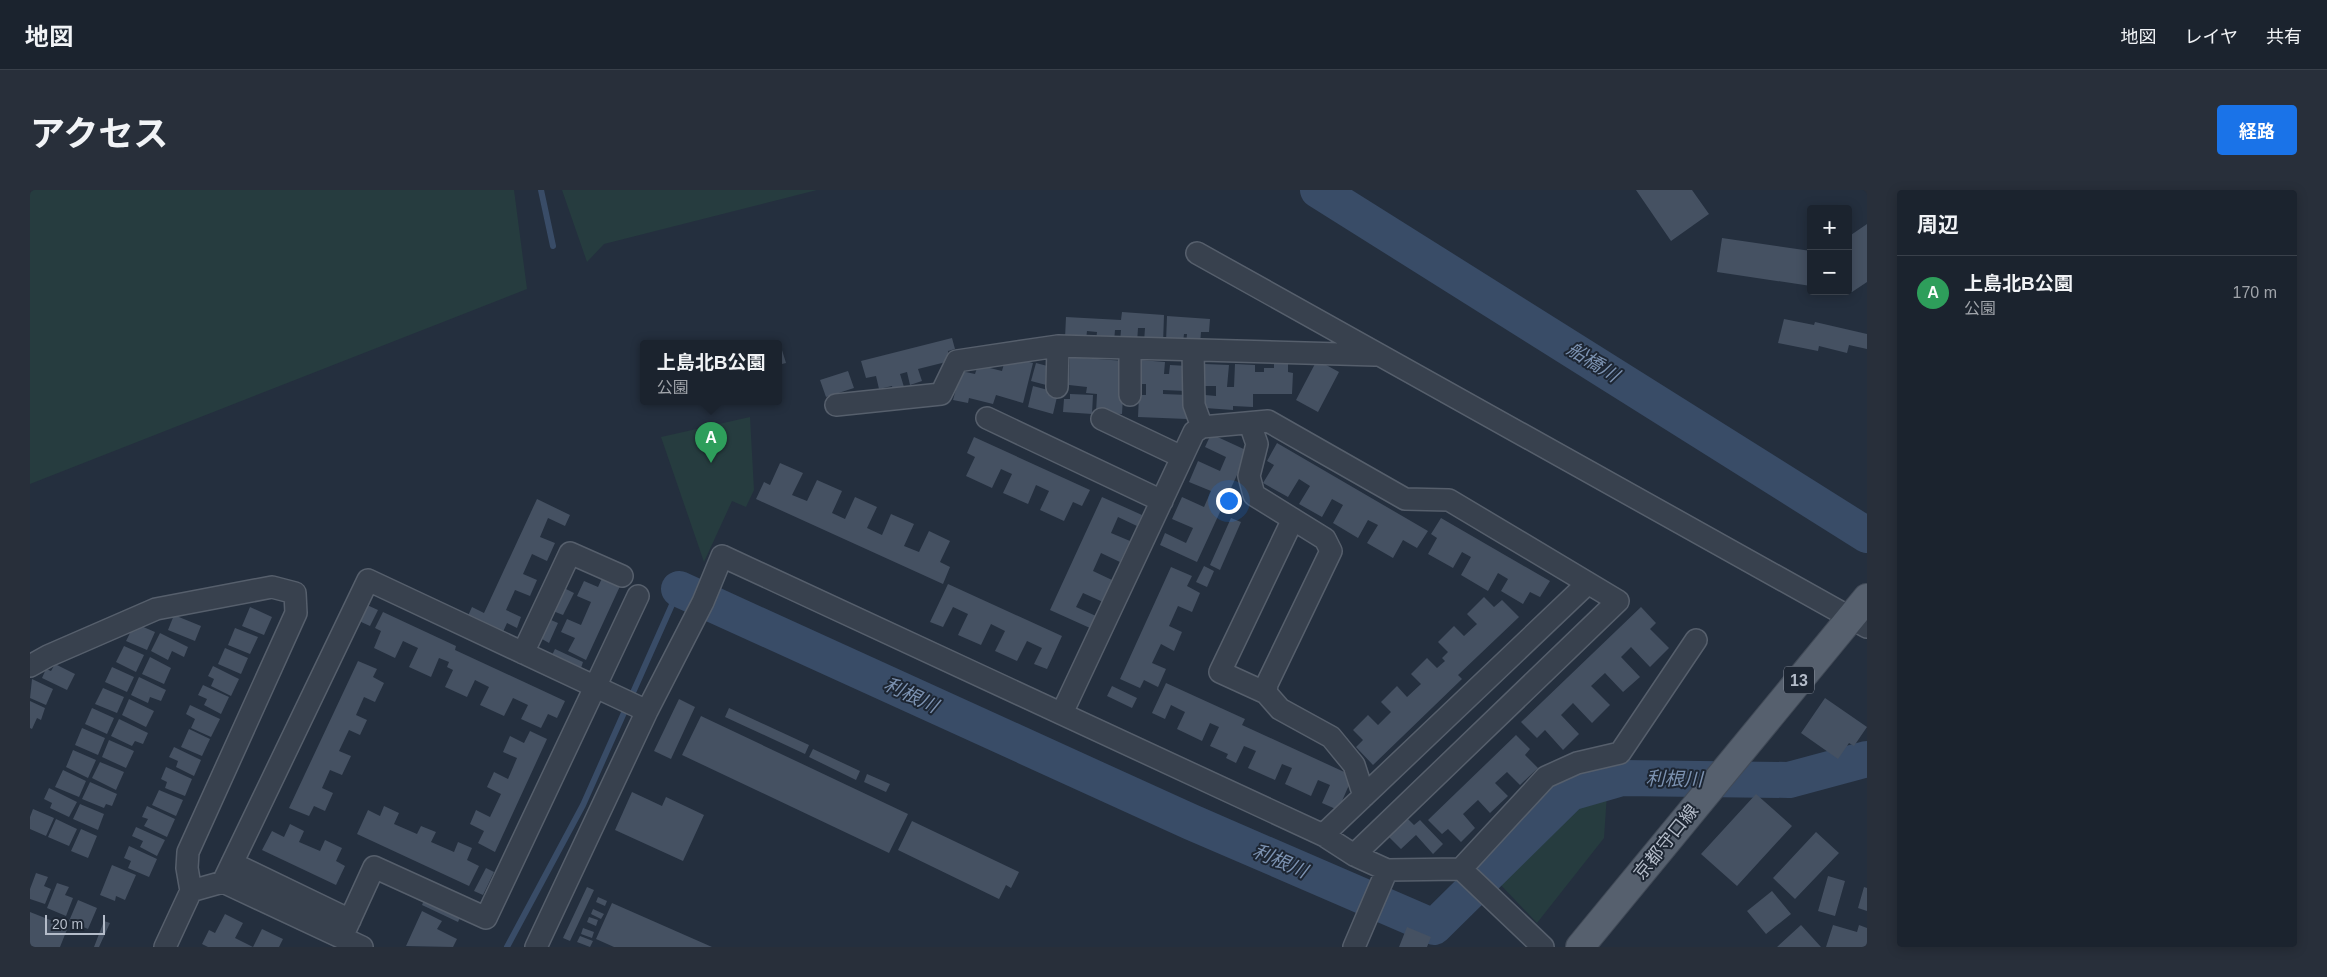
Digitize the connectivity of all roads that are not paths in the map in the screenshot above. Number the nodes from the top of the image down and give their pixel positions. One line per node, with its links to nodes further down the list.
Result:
1 (1196, 253): 5 (street)
2 (1058, 346): 3 (street); 6 (street); 8 (street)
3 (1130, 348): 4 (street); 7 (street)
4 (1193, 350): 5 (street); 12 (street)
5 (1378, 355): 19 (street)
6 (1057, 388)
7 (1130, 394)
8 (836, 405)
9 (987, 418): 14 (street)
10 (1102, 419): 13 (street)
11 (1250, 424): 12 (street); 15 (street); 17 (street)
12 (1202, 427): 13 (street)
13 (1182, 457): 14 (street)
14 (1162, 501): 26 (street)
15 (1293, 519): 24 (street); 24 (street)
16 (622, 576): 21 (street)
17 (1588, 582): 27 (street); 29 (street)
18 (638, 596): 23 (street)
19 (1863, 610): 40 (main road, 京都守口線 / 13)
20 (1696, 640): 31 (street)
21 (523, 653): 23 (street); 30 (street)
22 (30, 666): 33 (street)
23 (595, 687): 25 (street); 34 (street)
24 (1266, 693): 27 (street)
25 (647, 711): 26 (street); 37 (street)
26 (1062, 714): 28 (street)
27 (1364, 796): 28 (street)
28 (1323, 835): 29 (street)
29 (1354, 855): 32 (street)
30 (227, 872): 33 (street); 34 (street)
31 (1465, 872): 32 (street); 39 (street)
32 (1385, 878): 38 (street)
33 (191, 891): 35 (street)
34 (346, 929): 36 (street)
35 (165, 947)
36 (362, 947)
37 (536, 947)
38 (1354, 947)
39 (1543, 947)
40 (1580, 947)

